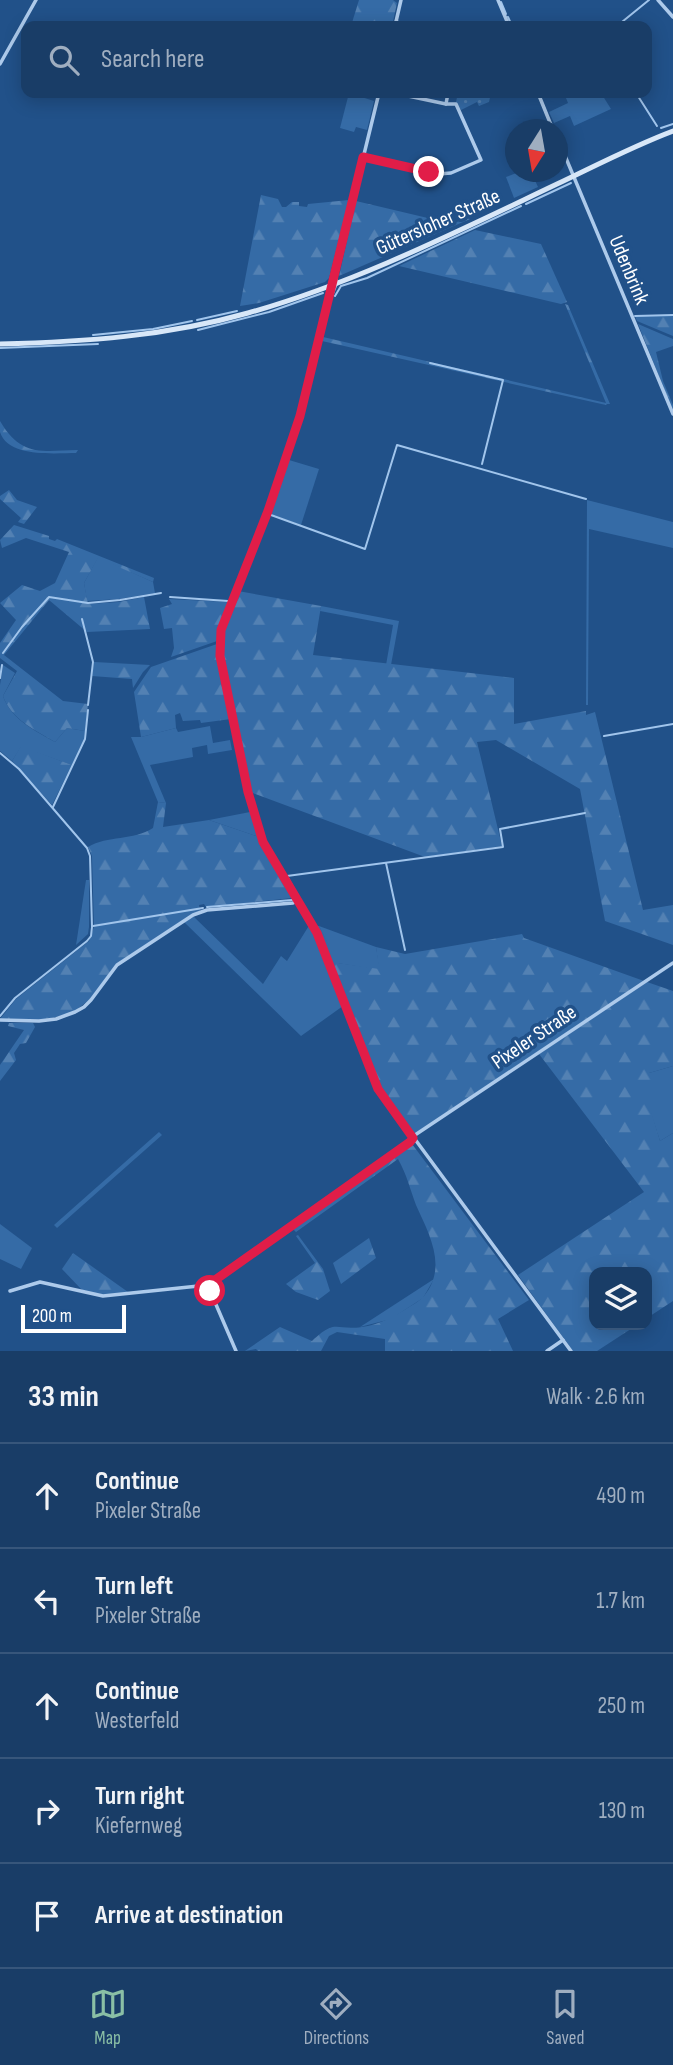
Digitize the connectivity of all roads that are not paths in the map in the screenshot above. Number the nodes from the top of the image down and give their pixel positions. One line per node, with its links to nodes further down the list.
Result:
1 (36, 0): 6 (street)
2 (401, 0): 7 (street)
3 (498, 0): 8 (street)
4 (658, 0): 5 (street)
5 (673, 17)
6 (24, 21)
7 (396, 21)
8 (507, 21)
9 (21, 27): 10 (street)
10 (0, 64)
11 (378, 98): 18 (street)
12 (418, 98): 15 (street)
13 (447, 98): 15 (street)
14 (540, 98): 16 (street)
15 (446, 104): 18 (street)
16 (549, 119)
17 (673, 131): 20 (main road, Gütersloher Straße)
18 (363, 157): 21 (street)
19 (568, 164): 20 (street, Udenbrink)
20 (573, 177): 21 (main road, Gütersloher Straße); 23 (street, Udenbrink)
21 (333, 285): 22 (main road, Gütersloher Straße); 24 (street)
22 (0, 344)
23 (673, 414)
24 (297, 901): 26 (street); 27 (street)
25 (673, 963): 27 (street, Pixeler Straße)
26 (0, 1021)
27 (413, 1138): 28 (street, Pixeler Straße); 30 (street)
28 (208, 1285): 29 (street, Pixeler Straße); 31 (street)
29 (10, 1291)
30 (563, 1340): 32 (street); 33 (street)
31 (236, 1351)
32 (547, 1351)
33 (571, 1351)

